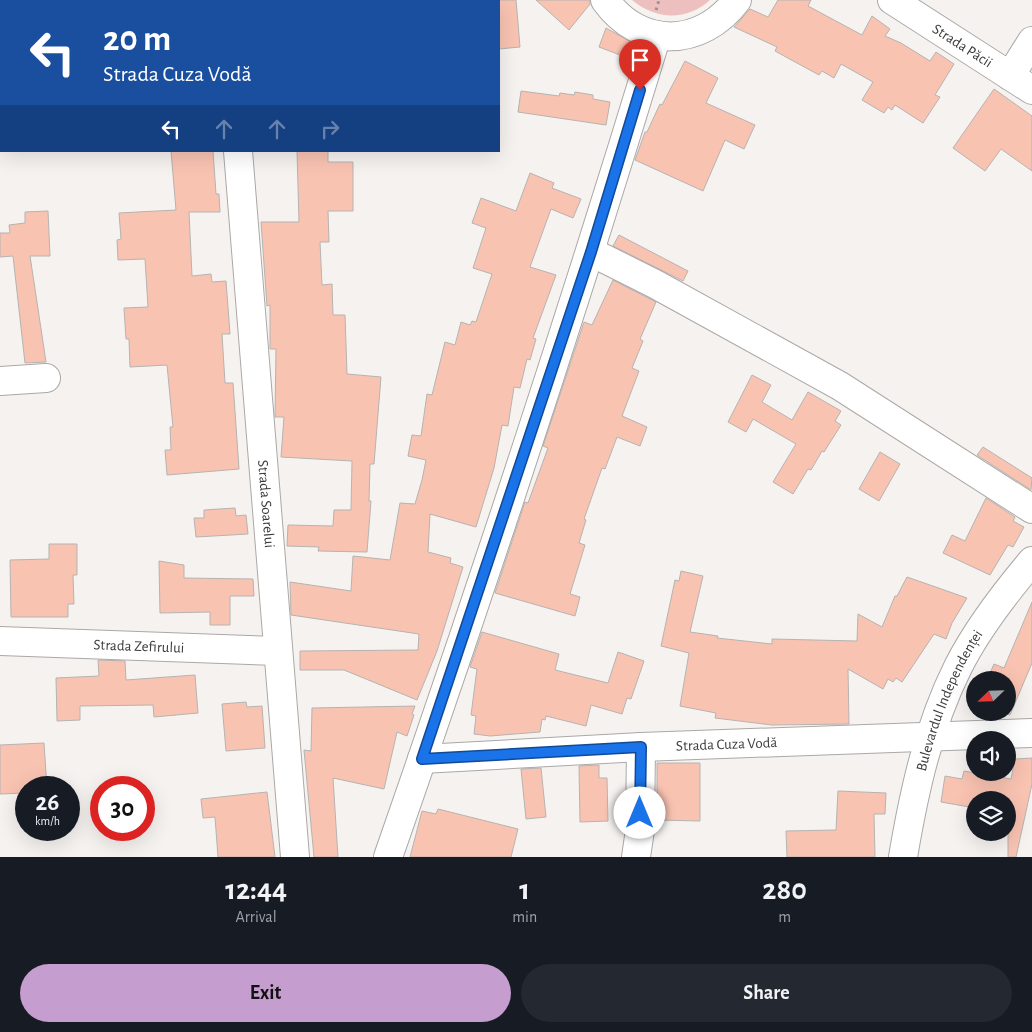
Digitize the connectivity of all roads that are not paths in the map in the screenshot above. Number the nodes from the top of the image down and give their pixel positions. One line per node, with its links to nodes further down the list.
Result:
1 (605, 0): 4 (street)
2 (737, 0): 4 (street)
3 (892, 0): 6 (street, Strada Păcii)
4 (657, 35): 9 (street)
5 (1032, 41): 6 (street)
6 (1010, 76): 7 (street, Strada Păcii)
7 (1032, 90)
8 (238, 152): 15 (street, Strada Soarelui)
9 (591, 252): 12 (street); 19 (street)
10 (46, 378): 11 (street)
11 (0, 380)
12 (1032, 509)
13 (1032, 561): 17 (street, Bulevardul Independenței)
14 (0, 641): 15 (street, Strada Zefirului)
15 (278, 651): 20 (street, Strada Soarelui)
16 (1032, 733): 17 (street, Strada Cuza Vodă)
17 (930, 736): 18 (street, Strada Cuza Vodă); 23 (street, Bulevardul Independenței)
18 (641, 747): 19 (street, Strada Cuza Vodă); 22 (street)
19 (422, 759): 21 (street)
20 (295, 857)
21 (388, 857)
22 (636, 857)
23 (903, 857)

